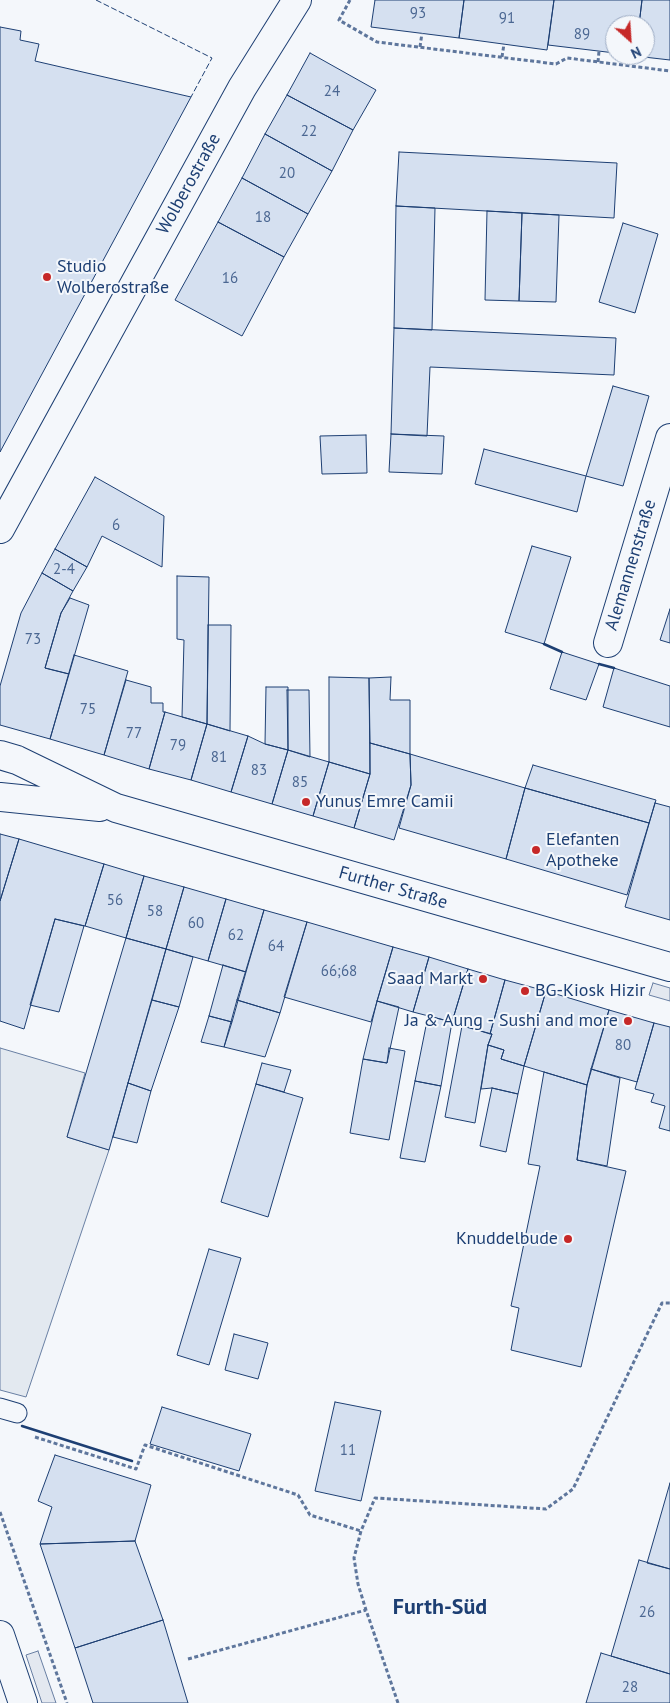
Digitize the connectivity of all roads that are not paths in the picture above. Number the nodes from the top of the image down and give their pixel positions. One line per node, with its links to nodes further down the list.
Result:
1 (297, 0): 3 (street, Wolberostraße)
2 (668, 452): 4 (street, Alemannenstraße)
3 (0, 529)
4 (608, 642)
5 (0, 755): 7 (street, Further Straße)
6 (0, 797): 7 (street, Further Straße)
7 (116, 808): 8 (street, Further Straße)
8 (670, 967)
9 (0, 1635): 10 (street)
10 (23, 1703)

